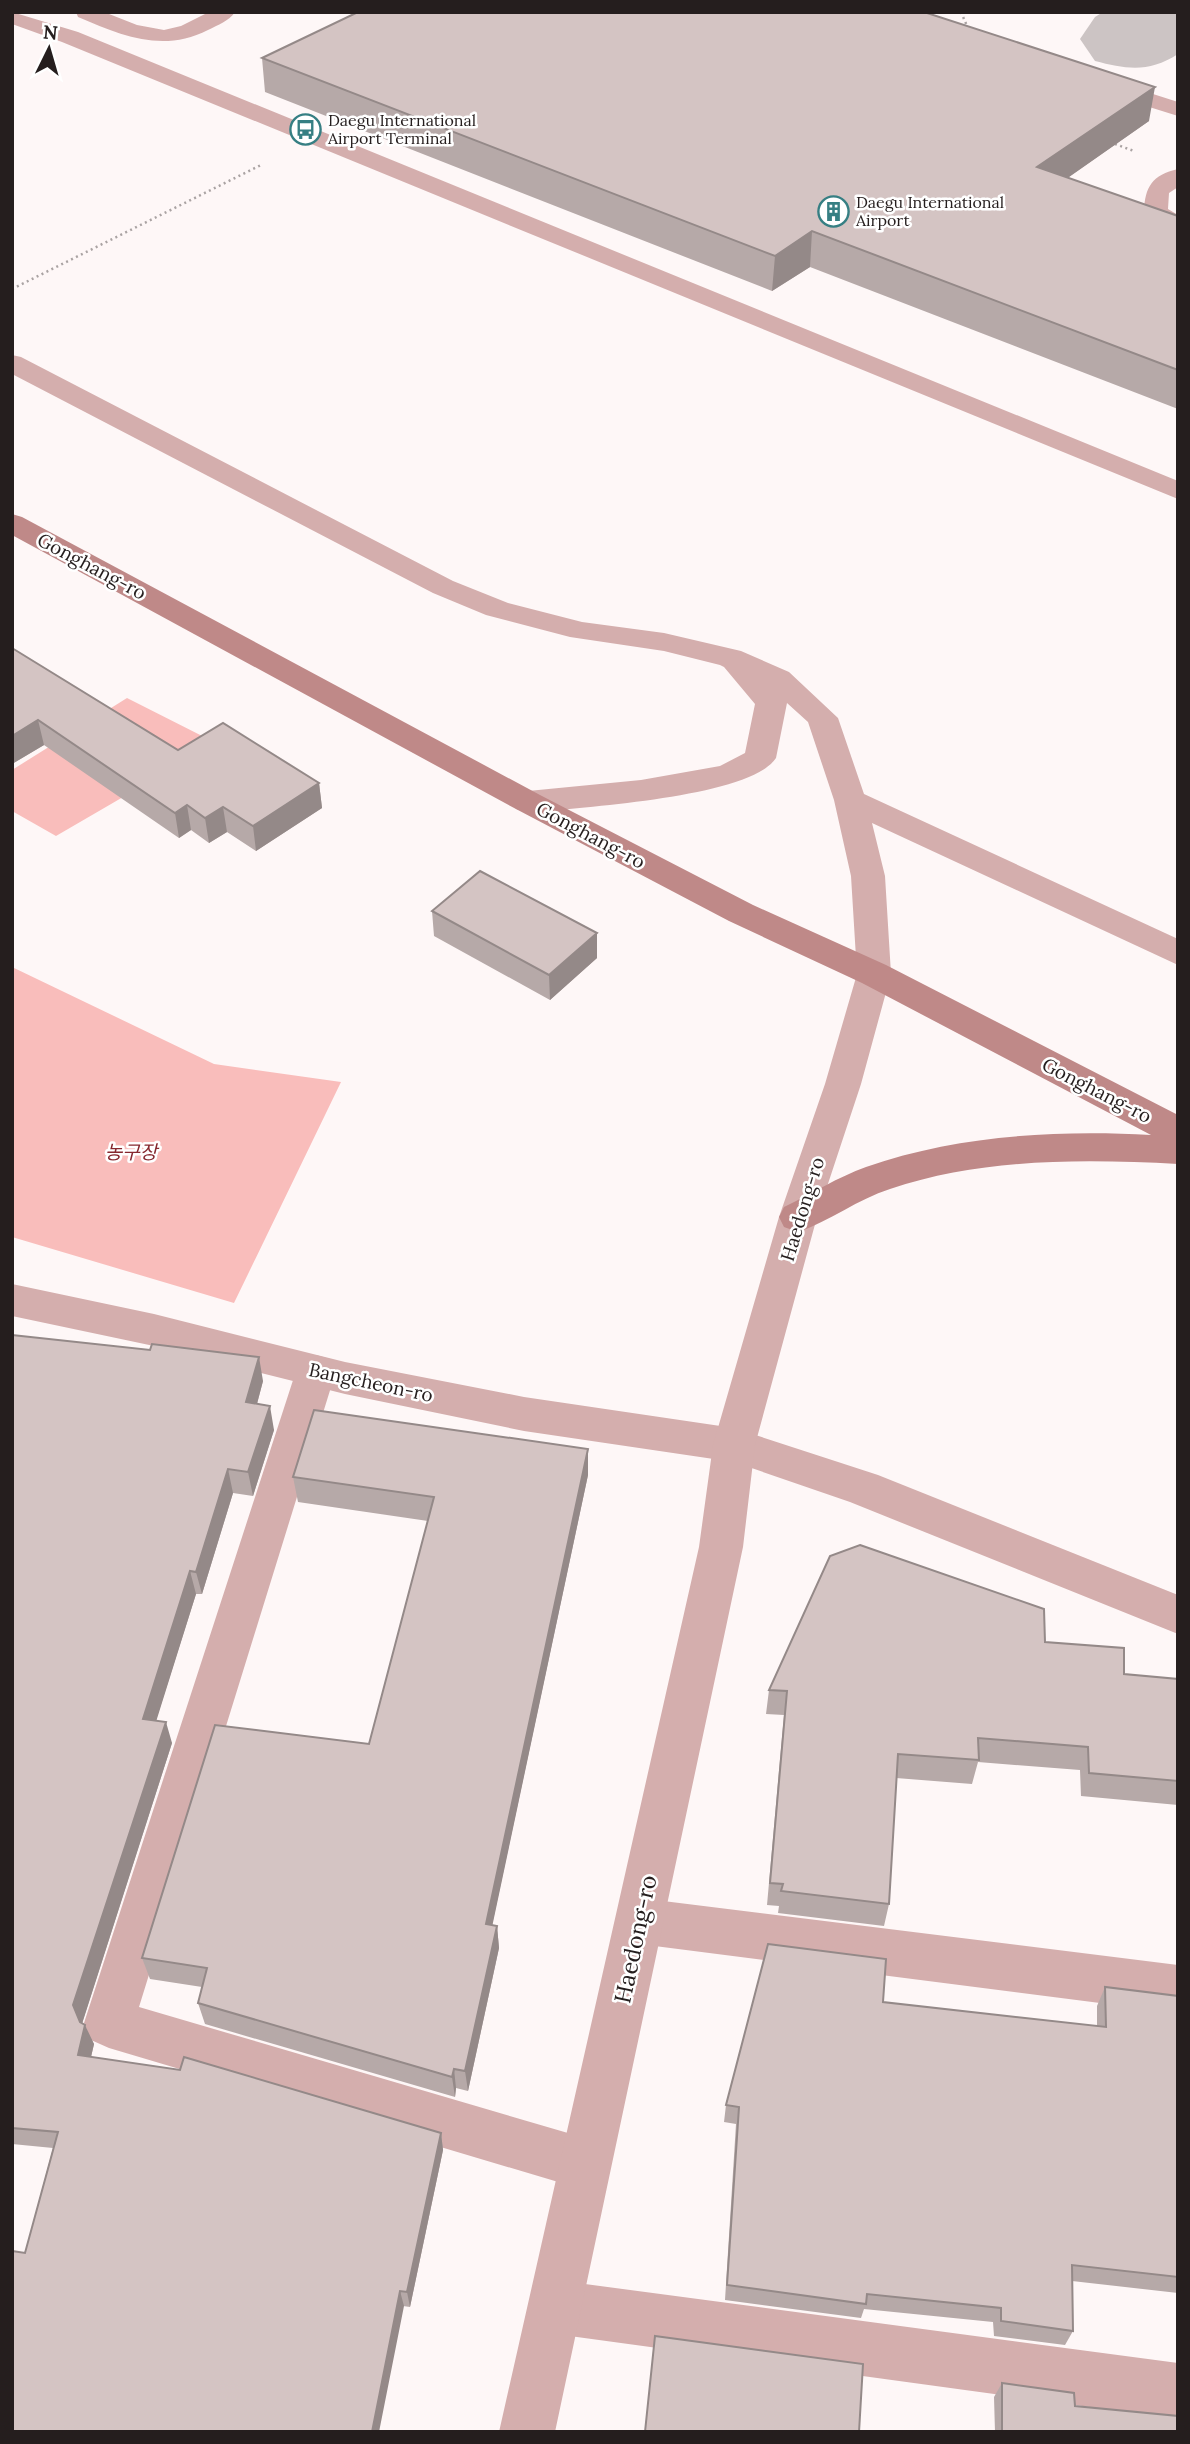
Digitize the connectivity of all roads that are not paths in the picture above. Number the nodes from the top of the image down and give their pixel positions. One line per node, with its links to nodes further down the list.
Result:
1 (225, 12): 3 (street)
2 (15, 16): 4 (street)
3 (94, 16): 4 (street)
4 (69, 37): 10 (street)
5 (1087, 80): 6 (street)
6 (1178, 109)
7 (1178, 176): 8 (street)
8 (1178, 227)
9 (12, 363): 12 (street, Haedong-ro)
10 (1178, 491)
11 (12, 523): 14 (main road, Gonghang-ro)
12 (730, 658): 13 (street, Haedong-ro); 14 (street)
13 (850, 800): 15 (street); 16 (street, Haedong-ro)
14 (528, 802): 16 (main road, Gonghang-ro)
15 (1178, 953)
16 (873, 974): 17 (main road, Gonghang-ro); 19 (street, Haedong-ro)
17 (1178, 1132)
18 (1178, 1150): 19 (main road)
19 (798, 1217): 22 (street, Haedong-ro)
20 (12, 1300): 21 (street, Bangcheon-ro)
21 (316, 1371): 22 (street, Bangcheon-ro); 26 (street)
22 (734, 1445): 23 (street); 24 (street, Haedong-ro)
23 (1178, 1615)
24 (639, 1921): 25 (street); 26 (street, Haedong-ro)
25 (1178, 1989)
26 (585, 2164): 27 (street, Haedong-ro)
27 (555, 2307): 28 (street); 29 (street, Haedong-ro)
28 (1178, 2390)
29 (527, 2432)

